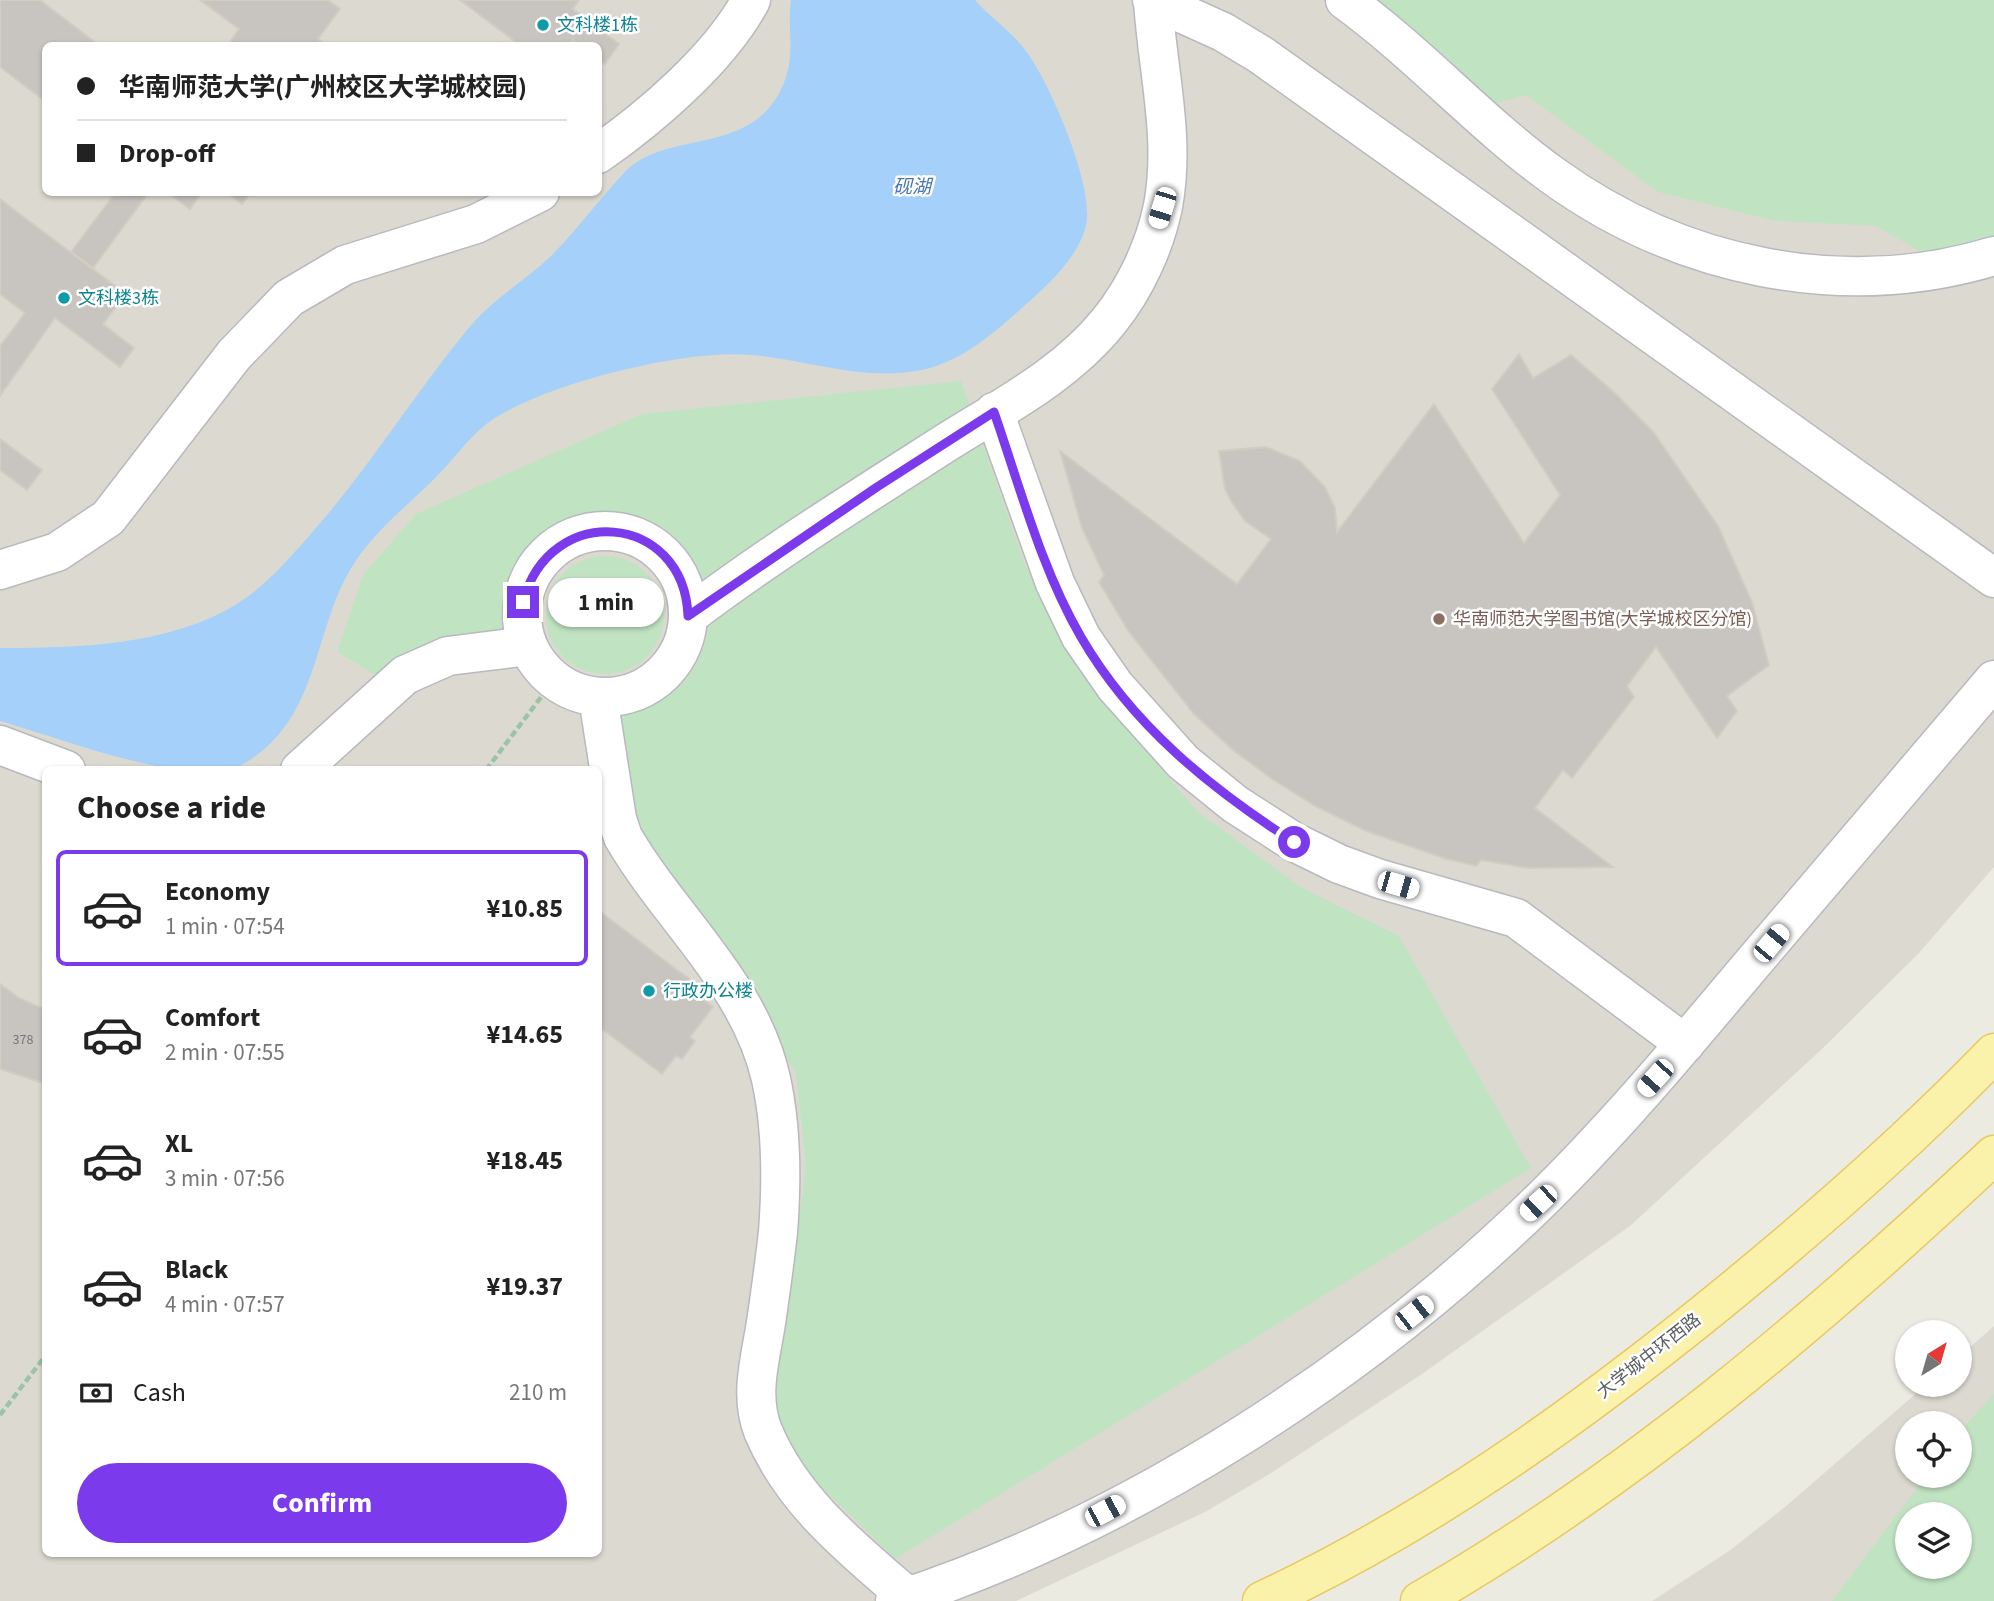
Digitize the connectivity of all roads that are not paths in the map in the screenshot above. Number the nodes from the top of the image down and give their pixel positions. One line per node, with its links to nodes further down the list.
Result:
1 (751, 0): 4 (lane)
2 (1152, 0): 7 (lane); 9 (lane)
3 (1345, 0): 6 (lane)
4 (602, 150)
5 (532, 196): 8 (lane)
6 (1994, 257)
7 (994, 412): 10 (lane); 17 (lane)
8 (0, 570)
9 (1994, 578)
10 (688, 616): 11 (lane); 13 (lane)
11 (528, 646): 13 (lane); 16 (lane)
12 (1994, 680): 17 (lane)
13 (598, 697): 20 (lane)
14 (0, 745): 15 (lane)
15 (55, 766)
16 (304, 766)
17 (1685, 1044): 20 (lane)
18 (1994, 1053): 21 (main road, 大学城中环西路)
19 (1994, 1155): 22 (main road)
20 (901, 1599)
21 (1262, 1601)
22 (1420, 1601)

